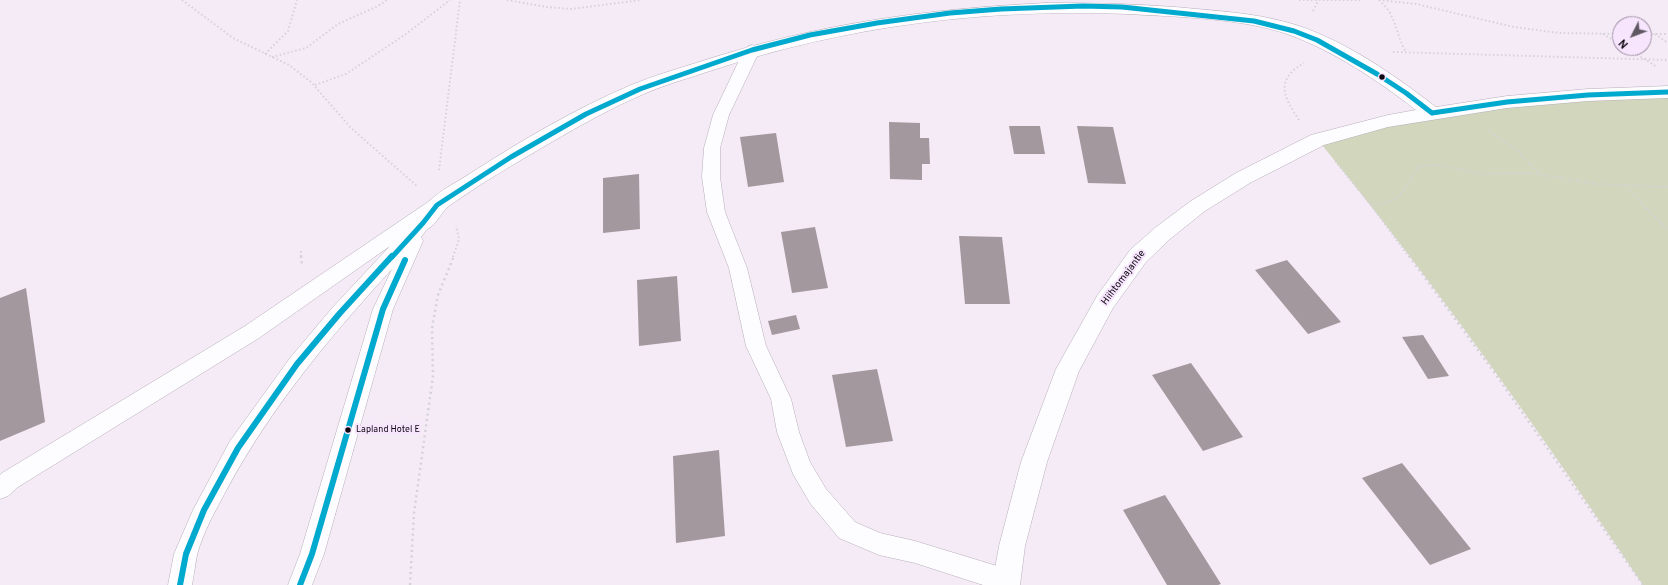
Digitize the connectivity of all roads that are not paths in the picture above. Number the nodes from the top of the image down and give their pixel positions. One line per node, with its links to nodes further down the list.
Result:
1 (752, 50): 3 (street); 4 (street); 7 (lane)
2 (1668, 92): 3 (street, Hiihtomajantie)
3 (1432, 113): 7 (street, Hiihtomajantie)
4 (437, 205): 5 (street); 6 (lane)
5 (423, 223): 8 (lane); 9 (lane)
6 (0, 490)
7 (1007, 583)
8 (180, 585)
9 (300, 585)

